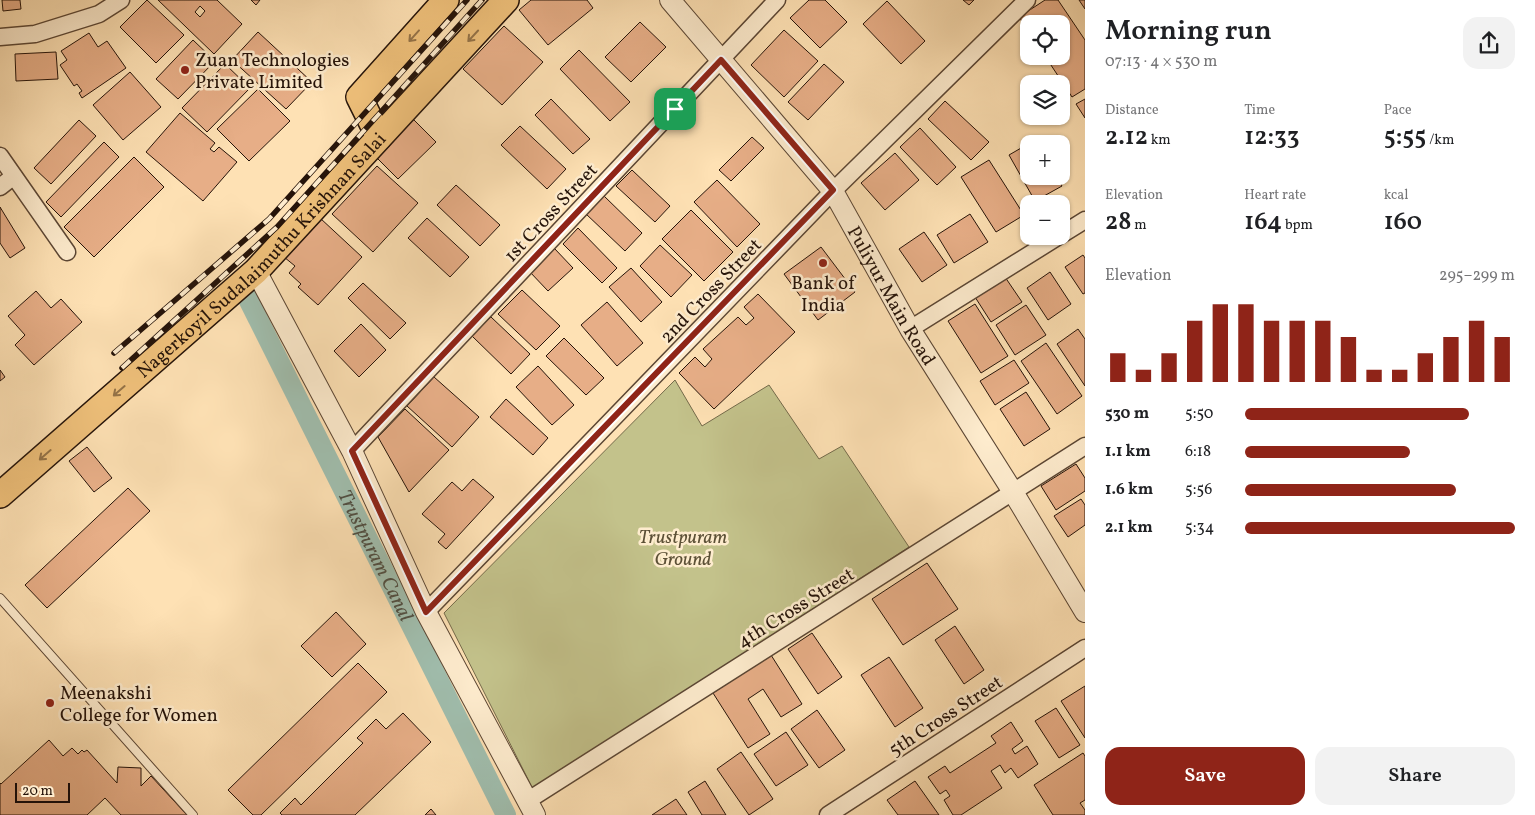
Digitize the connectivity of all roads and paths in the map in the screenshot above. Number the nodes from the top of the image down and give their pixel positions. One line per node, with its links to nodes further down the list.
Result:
1 (121, 0): 7 (street)
2 (446, 0): 9 (main road, one-way to 9)
3 (506, 0): 9 (main road, Nagerkoyil Sudalaimuthu Krishnan Salai, one-way to 9)
4 (670, 0): 8 (street, Puliyur Main Road)
5 (777, 0): 8 (street, 1st Cross Street)
6 (1027, 0): 13 (street, 2nd Cross Street)
7 (0, 36)
8 (721, 60): 13 (street, Puliyur Main Road); 21 (street, 1st Cross Street)
9 (379, 137): 18 (main road, Nagerkoyil Sudalaimuthu Krishnan Salai)
10 (0, 156): 11 (street)
11 (14, 176): 12 (street); 17 (street)
12 (0, 187)
13 (833, 190): 19 (street, Puliyur Main Road); 25 (street, 2nd Cross Street)
14 (1085, 220): 15 (street)
15 (1070, 230)
16 (1045, 245): 19 (street)
17 (67, 252)
18 (256, 271): 21 (street); 23 (main road, Nagerkoyil Sudalaimuthu Krishnan Salai, one-way to 23)
19 (910, 329): 22 (street, Puliyur Main Road)
20 (1085, 446): 22 (street, 4th Cross Street)
21 (352, 451): 25 (street)
22 (1012, 492): 26 (street, Puliyur Main Road); 28 (street, 4th Cross Street)
23 (0, 495)
24 (0, 598): 29 (lane)
25 (426, 612): 28 (street)
26 (1085, 612)
27 (1085, 648): 30 (street, 5th Cross Street)
28 (531, 808)
29 (193, 815)
30 (828, 815)

